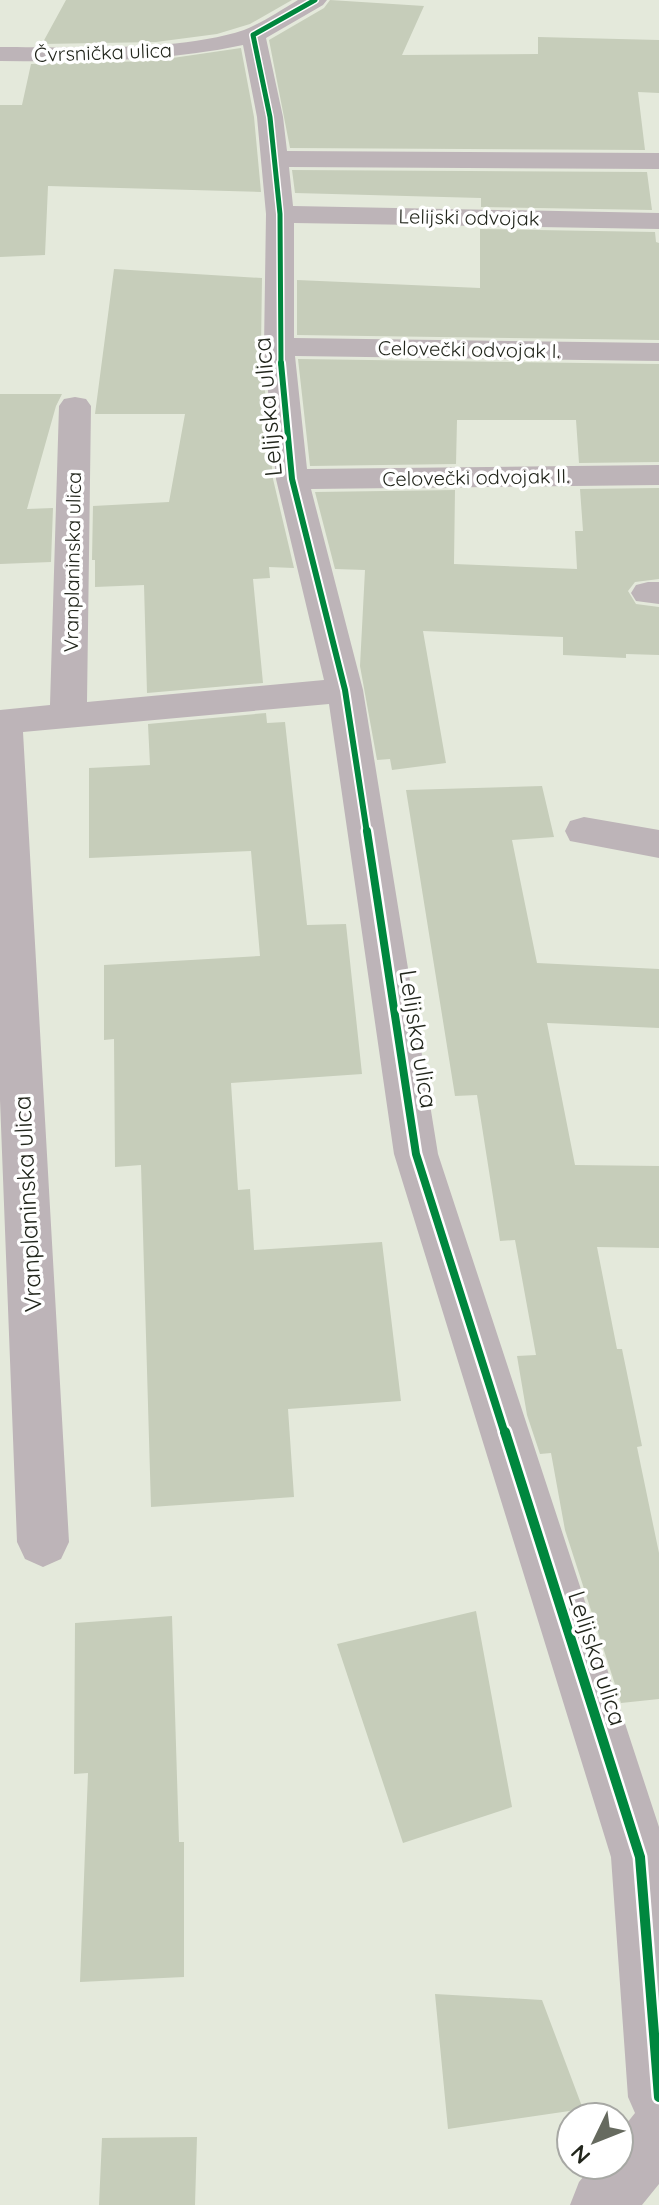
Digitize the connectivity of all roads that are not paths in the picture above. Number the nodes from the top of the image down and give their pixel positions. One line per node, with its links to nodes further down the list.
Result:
1 (315, 0): 2 (street)
2 (253, 35): 3 (street, Čvrsnička ulica); 4 (street, Lelijska ulica)
3 (0, 54)
4 (274, 159): 5 (street); 6 (street, Lelijska ulica)
5 (659, 161)
6 (280, 214): 7 (street, Lelijski odvojak); 8 (street, Lelijska ulica)
7 (659, 221)
8 (279, 347): 9 (street, Celovečki odvojak I.); 12 (street, Lelijska ulica)
9 (659, 352)
10 (75, 406): 14 (street, Vranplaninska ulica)
11 (659, 475): 12 (street, Celovečki odvojak II.)
12 (292, 479): 13 (street, Lelijska ulica)
13 (345, 690): 14 (street, Vranplaninska ulica); 19 (street, Lelijska ulica)
14 (68, 717): 15 (street, Vranplaninska ulica)
15 (2, 722): 18 (street, Vranplaninska ulica)
16 (584, 831): 17 (street)
17 (659, 844)
18 (43, 1542)
19 (650, 1857): 20 (street, Lelijska ulica)
20 (659, 2097)
21 (659, 2133): 22 (street)
22 (602, 2205)

